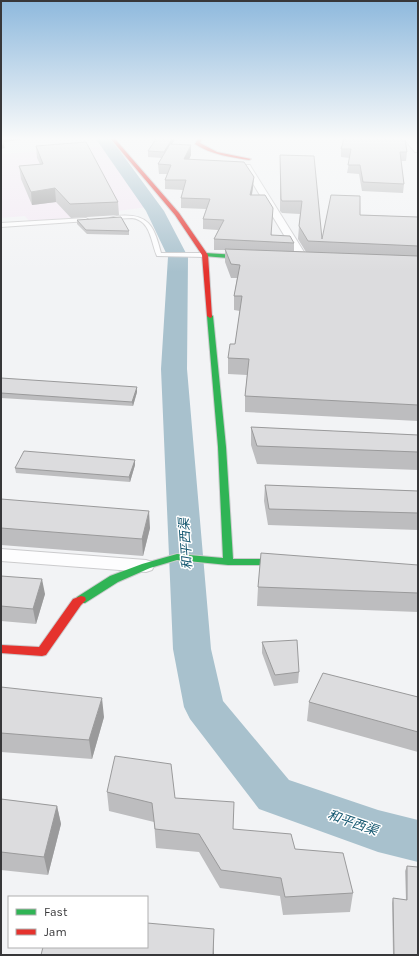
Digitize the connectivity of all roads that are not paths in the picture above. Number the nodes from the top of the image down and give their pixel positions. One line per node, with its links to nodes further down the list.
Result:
1 (151, 184): 6 (street)
2 (260, 184): 8 (street)
3 (104, 218): 6 (lane)
4 (96, 219): 5 (lane)
5 (1, 225)
6 (205, 255): 7 (street); 10 (street)
7 (266, 259)
8 (304, 260)
9 (1, 555): 12 (street)
10 (228, 561): 11 (street); 12 (street)
11 (292, 563)
12 (146, 566): 13 (street)
13 (1, 649)

